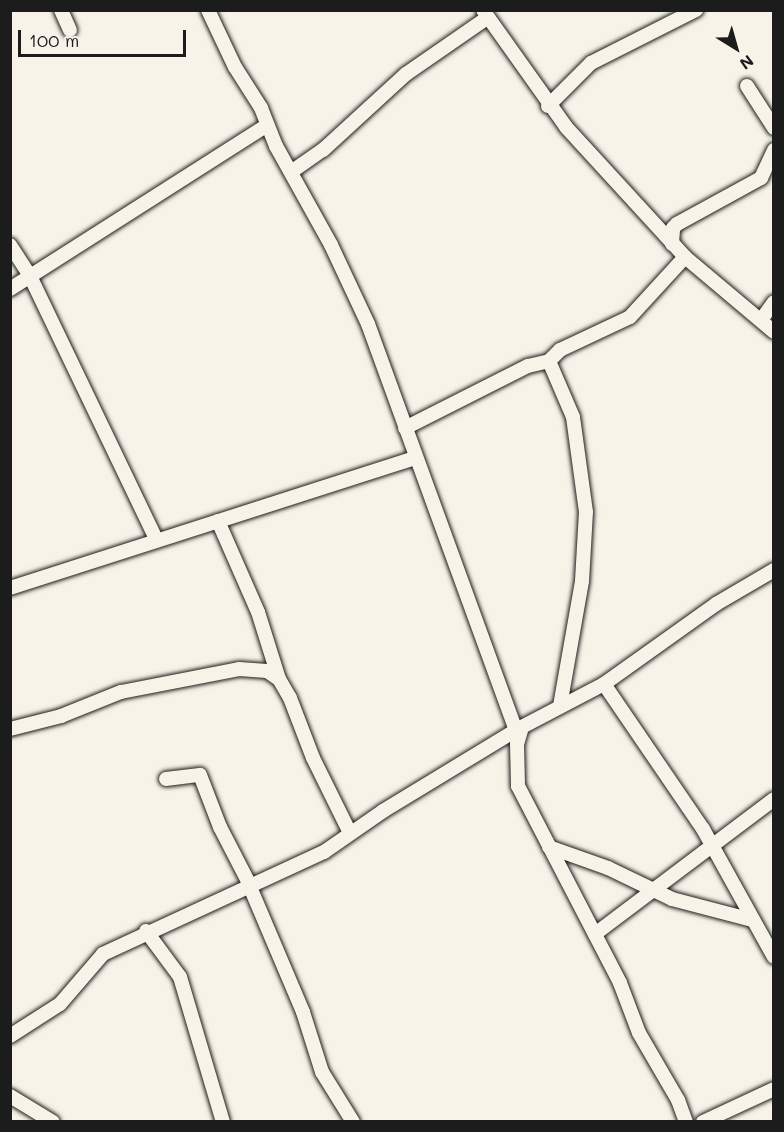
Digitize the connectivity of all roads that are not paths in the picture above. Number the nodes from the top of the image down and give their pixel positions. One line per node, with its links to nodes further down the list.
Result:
1 (61, 10): 5 (street)
2 (208, 10): 8 (street)
3 (696, 10): 7 (street)
4 (485, 14): 7 (street); 11 (street)
5 (70, 30)
6 (747, 86): 9 (street)
7 (548, 106): 12 (street)
8 (266, 126): 11 (street); 15 (street)
9 (774, 128)
10 (774, 150): 12 (street)
11 (291, 172): 21 (street)
12 (672, 244): 14 (street)
13 (10, 245): 15 (street)
14 (685, 257): 18 (street); 20 (street)
15 (30, 276): 16 (street); 24 (street)
16 (10, 288)
17 (774, 302): 18 (street)
18 (761, 320): 19 (street)
19 (774, 332)
20 (549, 361): 21 (street); 29 (street)
21 (405, 428): 22 (street)
22 (414, 458): 23 (street); 31 (street)
23 (218, 521): 24 (street); 27 (street)
24 (156, 539): 26 (street)
25 (774, 570): 28 (street)
26 (10, 588)
27 (279, 679): 30 (street); 34 (street)
28 (604, 684): 29 (street); 36 (street)
29 (560, 706): 31 (street)
30 (10, 729)
31 (519, 729): 34 (street); 35 (street)
32 (166, 779): 37 (street)
33 (774, 799): 36 (street)
34 (350, 833): 37 (street)
35 (549, 847): 38 (street); 41 (street)
36 (712, 848): 38 (street); 39 (street)
37 (250, 887): 40 (street); 48 (street)
38 (655, 891): 39 (street); 41 (street)
39 (752, 920): 42 (street)
40 (146, 931): 43 (street); 47 (street)
41 (595, 934): 49 (street)
42 (774, 957)
43 (10, 1036)
44 (774, 1089): 50 (street)
45 (10, 1096): 46 (street)
46 (54, 1122)
47 (223, 1122)
48 (353, 1122)
49 (686, 1122)
50 (703, 1122)

